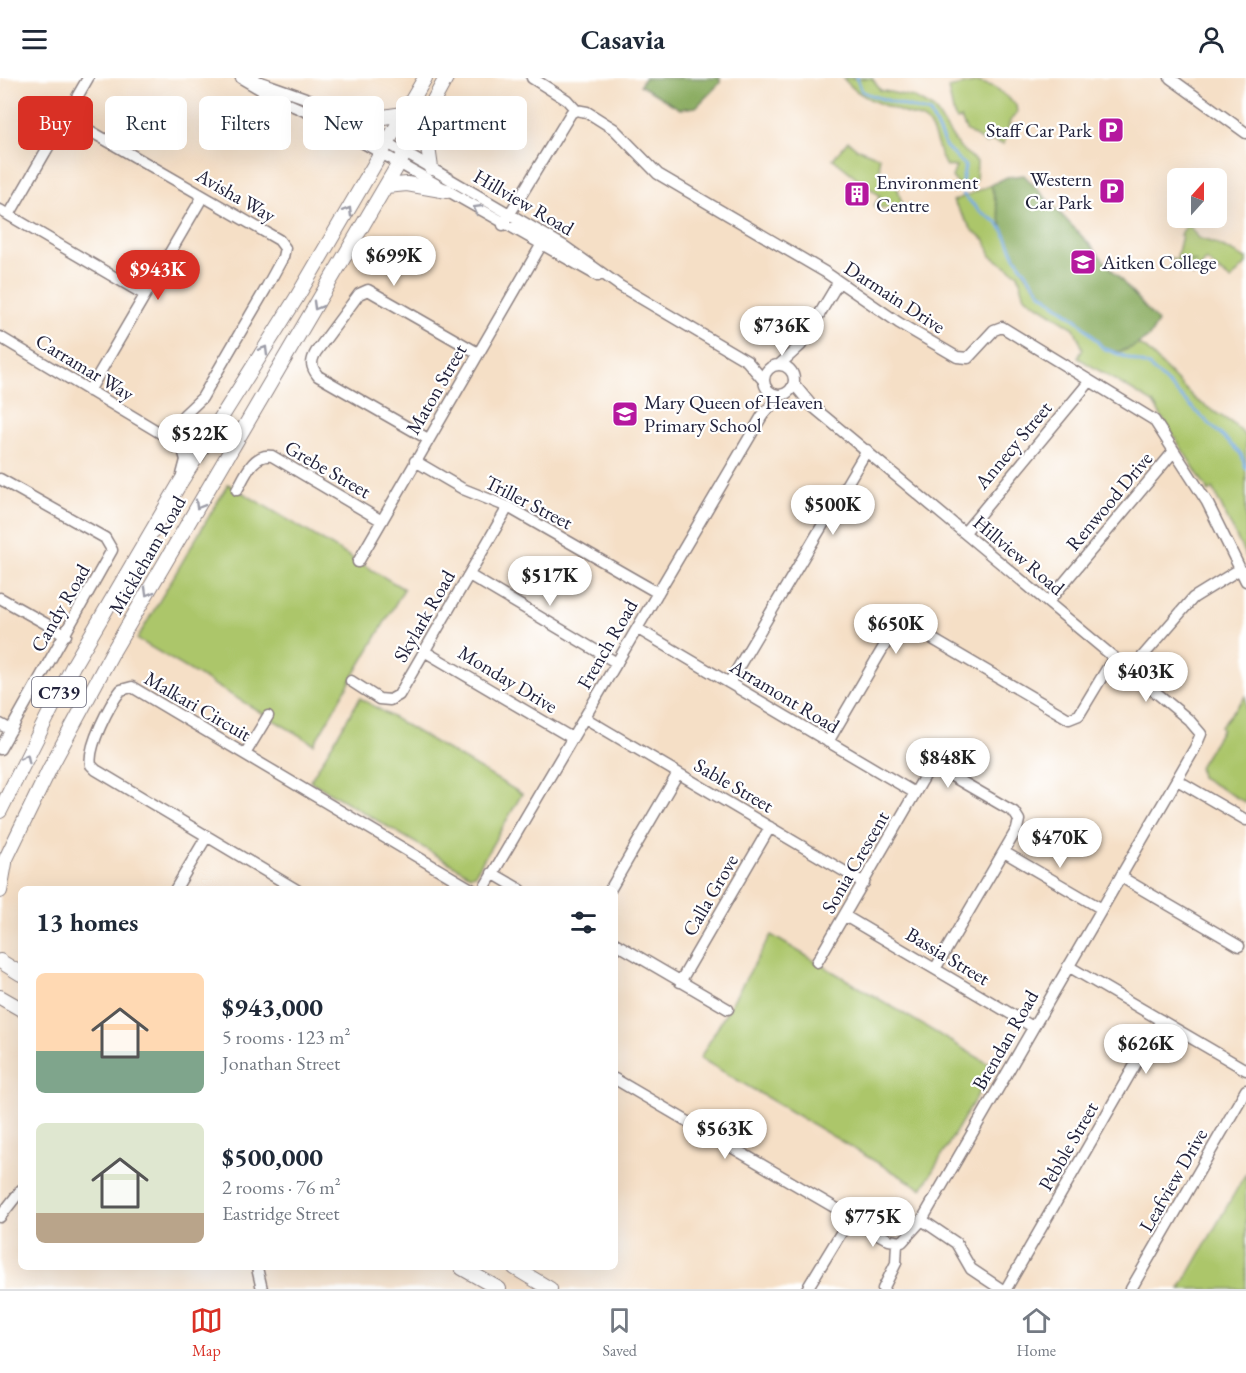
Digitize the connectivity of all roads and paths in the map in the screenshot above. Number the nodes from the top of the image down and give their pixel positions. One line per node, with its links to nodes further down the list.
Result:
1 (88, 78): 8 (street)
2 (241, 78): 12 (street)
3 (249, 78): 11 (street)
4 (425, 78): 9 (main road, Mickleham Road / C739)
5 (446, 78): 10 (main road, Mickleham Road / C739)
6 (532, 78): 13 (street, Darmain Drive)
7 (1170, 78): 16 (street)
8 (78, 96)
9 (414, 96)
10 (437, 96)
11 (303, 97)
12 (303, 110)
13 (576, 110): 28 (street); 31 (street, Darmain Drive)
14 (396, 127): 17 (main road, Mickleham Road / C739)
15 (93, 133): 26 (street, Avisha Way)
16 (1246, 133)
17 (384, 148): 22 (street)
18 (45, 150): 27 (street)
19 (383, 150): 47 (main road, Mickleham Road / C739, one-way to 19)
20 (407, 150): 22 (main road, Mickleham Road / C739)
21 (428, 150): 23 (main road)
22 (402, 159): 23 (street, Hillview Road); 24 (main road, Mickleham Road / C739); 25 (street, Hillview Road)
23 (431, 168): 28 (street, Hillview Road)
24 (386, 186): 25 (main road); 90 (main road, Mickleham Road / C739, one-way to 90)
25 (447, 192): 29 (street, Hillview Road, one-way to 25)
26 (203, 196): 32 (street); 46 (street, Avisha Way)
27 (5, 213): 32 (street)
28 (509, 214): 29 (street); 30 (street, Hillview Road)
29 (504, 225): 30 (street, Hillview Road)
30 (544, 241): 35 (street, Maton Street); 36 (street, Hillview Road)
31 (838, 283): 34 (street); 39 (street, Darmain Drive)
32 (146, 295): 41 (street)
33 (0, 337): 41 (street, Carramar Way)
34 (801, 345): 37 (street); 38 (street)
35 (478, 353): 45 (street, Maton Street); 45 (street)
36 (747, 361): 37 (street, Hillview Road); 40 (street, Hillview Road)
37 (775, 367): 38 (street); 40 (street)
38 (794, 379): 42 (street); 43 (street, Hillview Road)
39 (1090, 381): 50 (street, Darmain Drive); 57 (street, Annecy Street)
40 (765, 383): 42 (street); 44 (street, French Road)
41 (88, 391): 46 (street, Carramar Way)
42 (783, 395): 43 (street, Hillview Road); 44 (street, French Road)
43 (812, 406): 49 (street, Hillview Road)
44 (762, 416): 62 (street, French Road)
45 (428, 439): 51 (street, Maton Street)
46 (170, 440): 48 (street, Carramar Way)
47 (205, 445): 48 (street, Carramar Way); 53 (main road, Mickleham Road / C739)
48 (182, 446): 53 (street)
49 (867, 450): 57 (street, Hillview Road); 72 (street)
50 (1174, 451): 59 (street, Darmain Drive); 64 (street, Renwood Drive)
51 (415, 462): 55 (street, Triller Street); 56 (street, Maton Street)
52 (0, 479): 66 (street, Candy Road)
53 (180, 483): 85 (main road, Mickleham Road / C739, one-way to 53)
54 (237, 490): 56 (street, Grebe Street)
55 (508, 507): 60 (street, Skylark Road); 62 (street, Triller Street)
56 (382, 521): 58 (street, Maton Street)
57 (965, 532): 64 (street, Hillview Road)
58 (358, 562)
59 (1240, 569): 61 (street, Darmain Drive); 70 (street)
60 (469, 575): 67 (street, Skylark Road); 69 (street)
61 (1246, 582)
62 (658, 593): 65 (street, French Road)
63 (0, 597): 66 (street)
64 (1048, 602): 68 (street, Hillview Road)
65 (638, 629): 69 (street, French Road); 72 (street, Arramont Road)
66 (66, 635): 76 (street, Candy Road)
67 (424, 651): 71 (street, Skylark Road); 78 (street, Monday Drive)
68 (1114, 657): 70 (street, Hillview Road); 79 (street)
69 (617, 663): 74 (street, French Road)
70 (1130, 671): 77 (street, Hillview Road)
71 (351, 681)
72 (729, 683): 79 (street, Arramont Road)
73 (268, 716): 81 (street)
74 (585, 718): 78 (street, French Road); 82 (street, Sable Street)
75 (0, 724): 76 (street)
76 (11, 730): 80 (street, Candy Road)
77 (1201, 734): 83 (street, Brendan Road)
78 (573, 738): 92 (street, French Road)
79 (828, 742): 84 (street, Arramont Road)
80 (0, 749)
81 (245, 754): 88 (street, Malkari Circuit); 97 (street, Malkari Circuit)
82 (678, 773): 87 (street, Sable Street); 100 (street)
83 (1177, 780): 86 (street); 93 (street, Brendan Road)
84 (915, 793): 89 (street, Sonia Crescent); 94 (street, Sonia Crescent)
85 (0, 811)
86 (1246, 820)
87 (770, 827): 94 (street, Sable Street); 111 (street, Calla Grove)
88 (207, 836): 95 (street); 96 (street, Malkari Circuit)
89 (1004, 852): 102 (street); 109 (street, Sonia Crescent)
90 (7, 855): 91 (main road, Mickleham Road / C739); 101 (main road)
91 (0, 871)
92 (492, 873): 98 (street, French Road); 99 (street)
93 (1121, 877): 102 (street, Brendan Road); 105 (street)
94 (864, 883): 103 (street, Sonia Crescent)
95 (177, 886)
96 (290, 886)
97 (466, 886)
98 (485, 886)
99 (514, 886)
100 (612, 886)
101 (0, 891)
102 (1102, 909): 108 (street, Brendan Road)
103 (845, 916): 107 (street, Sonia Crescent); 109 (street, Bassia Street)
104 (618, 946): 111 (street)
105 (1239, 946)
106 (0, 961): 110 (main road)
107 (817, 962)
108 (1068, 966): 117 (street); 118 (street, Brendan Road)
109 (935, 969): 118 (street, Bassia Street)
110 (18, 972)
111 (680, 982): 115 (street)
112 (0, 997): 114 (main road)
113 (0, 1007): 116 (main road)
114 (18, 1009)
115 (728, 1009)
116 (18, 1010)
117 (1161, 1020): 119 (street); 136 (street, Pebble Street)
118 (1032, 1027): 124 (street, Brendan Road)
119 (1246, 1070)
120 (618, 1081): 125 (street)
121 (1246, 1090): 137 (street, Leafview Drive)
122 (18, 1194): 123 (street)
123 (0, 1217)
124 (922, 1220): 126 (street, Brendan Road); 135 (street)
125 (850, 1225): 126 (street); 133 (street)
126 (897, 1243): 134 (street)
127 (257, 1270): 131 (street)
128 (465, 1270): 130 (main road)
129 (518, 1270): 132 (main road)
130 (494, 1287)
131 (262, 1289)
132 (550, 1289)
133 (807, 1289)
134 (883, 1289)
135 (1001, 1289)
136 (1006, 1289)
137 (1131, 1289)

